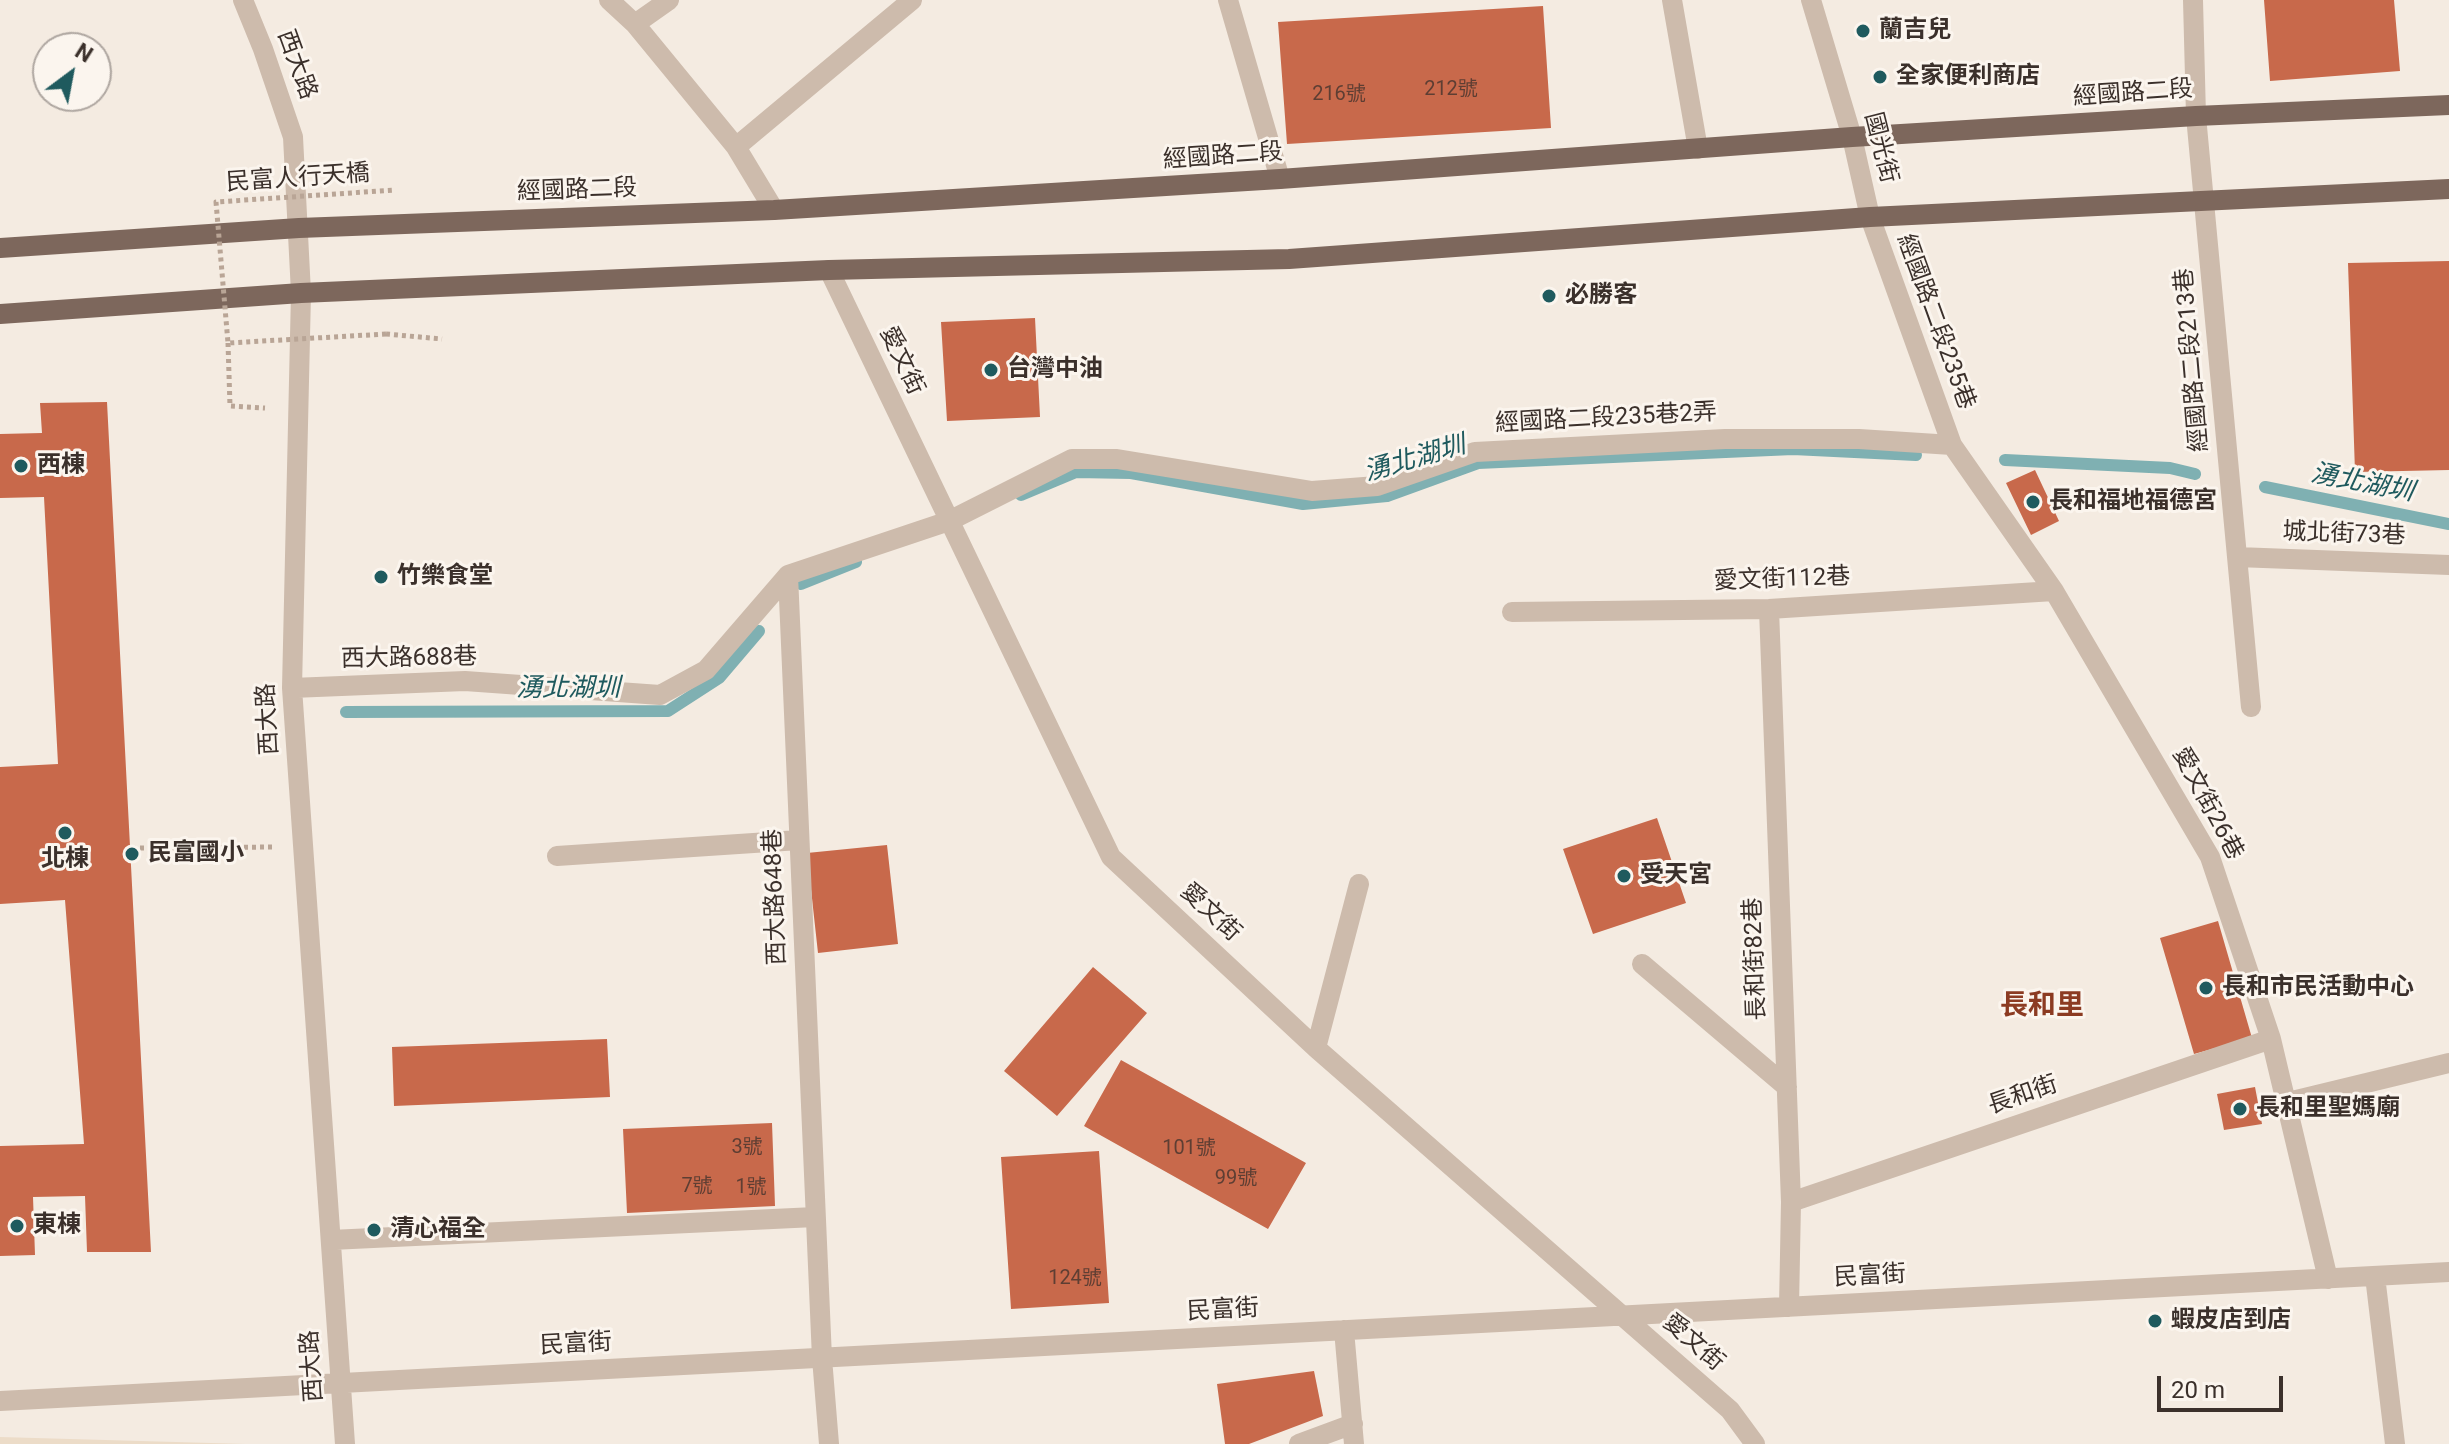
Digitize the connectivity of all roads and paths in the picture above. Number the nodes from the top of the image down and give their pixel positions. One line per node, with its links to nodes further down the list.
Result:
1 (243, 0): 21 (street, 西大路)
2 (609, 0): 9 (street)
3 (669, 0): 9 (street)
4 (912, 0): 13 (street)
5 (1228, 0): 15 (street)
6 (1672, 0): 14 (street)
7 (1811, 0): 12 (street, 國光街)
8 (2193, 0): 11 (street, 經國路二段213巷)
9 (635, 24): 13 (street)
10 (2449, 105): 11 (main road, 經國路二段)
11 (2196, 116): 12 (main road, 經國路二段); 18 (street, 經國路二段213巷)
12 (1852, 137): 14 (main road, 經國路二段); 20 (street, 國光街)
13 (736, 147): 19 (street)
14 (1698, 149): 15 (main road, 經國路二段)
15 (1280, 179): 19 (main road, 經國路二段)
16 (2449, 189): 18 (main road)
17 (395, 190): 27 (path, 民富人行天橋, bridge)
18 (2204, 200): 20 (main road); 31 (street, 經國路二段213巷)
19 (774, 210): 21 (main road, 經國路二段)
20 (1870, 217): 23 (main road); 29 (street, 經國路二段235巷)
21 (299, 228): 22 (main road, 經國路二段); 24 (street, 西大路)
22 (0, 248)
23 (829, 270): 24 (main road); 30 (street, 愛文街)
24 (301, 293): 25 (main road); 37 (street, 西大路)
25 (0, 314)
26 (442, 339): 27 (path, bridge)
27 (228, 343): 28 (path)
28 (265, 408)
29 (1952, 445): 30 (street, 經國路二段235巷2弄); 34 (street, 愛文街26巷)
30 (949, 521): 33 (street); 46 (street, 愛文街)
31 (2237, 557): 32 (street, 城北街73巷); 38 (street, 經國路二段213巷)
32 (2449, 565)
33 (788, 575): 37 (street, 西大路688巷); 39 (street, 西大路648巷)
34 (2054, 591): 35 (street, 愛文街112巷); 45 (street, 愛文街26巷)
35 (1769, 609): 36 (street, 愛文街112巷); 48 (street, 長和街82巷)
36 (1512, 612)
37 (292, 688): 40 (street, 西大路)
38 (2251, 707)
39 (799, 840): 42 (street); 51 (street, 西大路648巷)
40 (303, 847): 41 (path); 52 (street, 西大路)
41 (132, 848)
42 (557, 856)
43 (1359, 884): 46 (street)
44 (1642, 964): 48 (street)
45 (2271, 1039): 49 (street, 愛文街26巷); 50 (street, 長和街)
46 (1316, 1048): 57 (street, 愛文街)
47 (2449, 1063): 49 (street)
48 (1787, 1087): 50 (street, 長和街82巷)
49 (2288, 1102): 55 (street, 愛文街26巷)
50 (1791, 1202): 56 (street, 長和街82巷)
51 (815, 1217): 52 (street); 59 (street, 西大路648巷)
52 (331, 1240): 60 (street, 西大路)
53 (2449, 1272): 54 (street, 民富街)
54 (2375, 1276): 55 (street, 民富街); 67 (street)
55 (2328, 1279): 56 (street, 民富街)
56 (1789, 1307): 57 (street, 民富街)
57 (1623, 1316): 58 (street, 民富街); 66 (street, 愛文街)
58 (1344, 1330): 59 (street, 民富街); 62 (street)
59 (822, 1358): 60 (street, 民富街); 64 (street, 西大路648巷)
60 (340, 1384): 61 (street, 民富街); 63 (street, 西大路)
61 (0, 1401)
62 (1354, 1434): 65 (street)
63 (345, 1444)
64 (829, 1444)
65 (1299, 1444)
66 (1755, 1444)
67 (2395, 1444)

